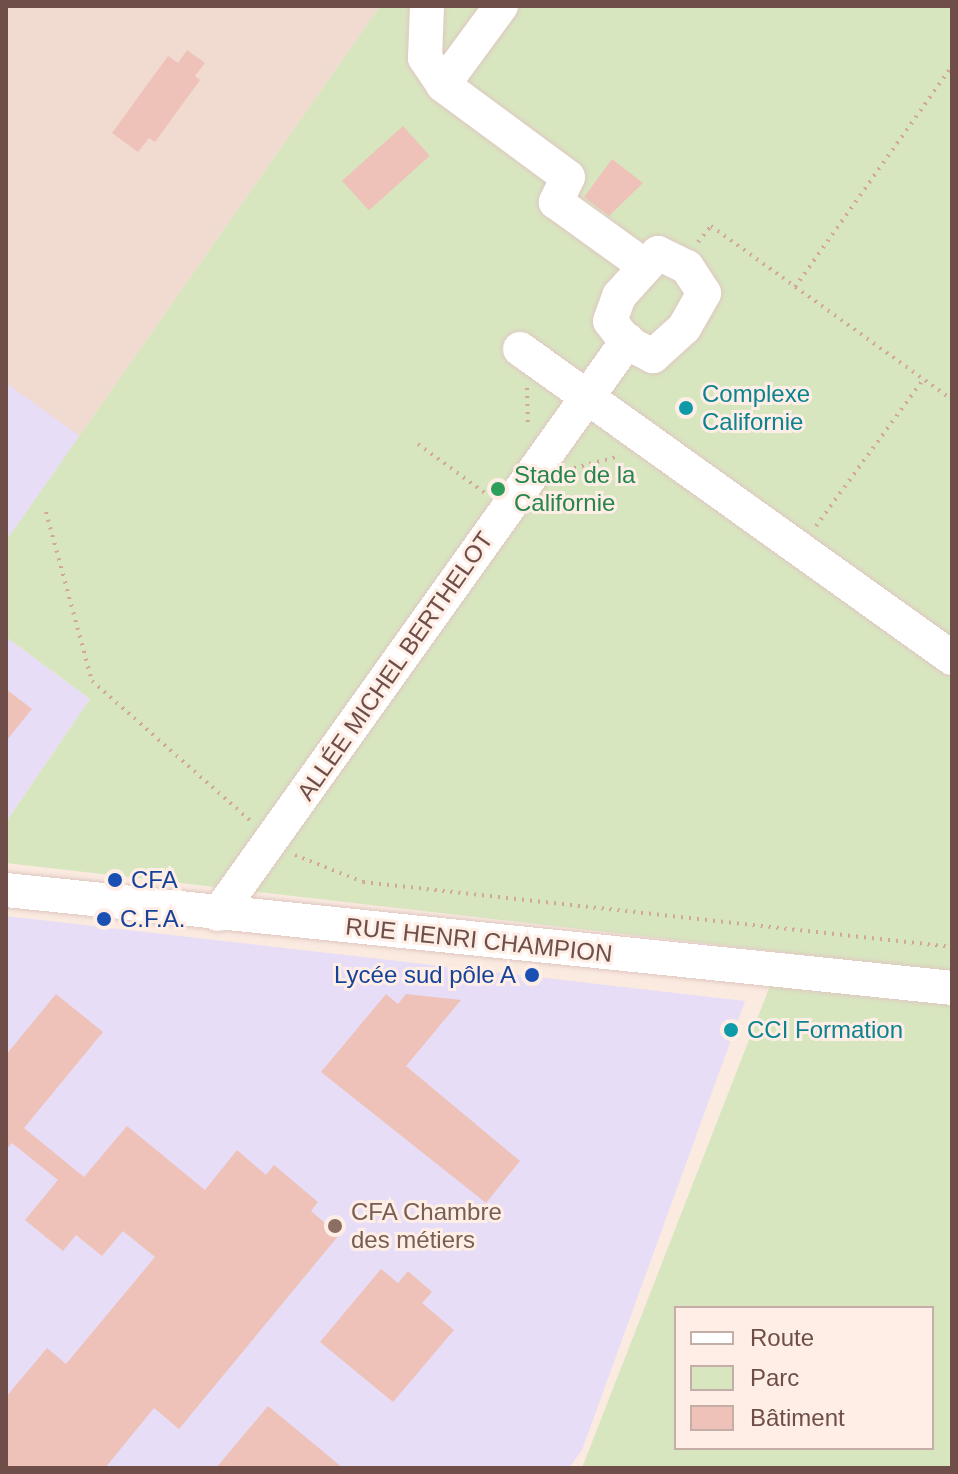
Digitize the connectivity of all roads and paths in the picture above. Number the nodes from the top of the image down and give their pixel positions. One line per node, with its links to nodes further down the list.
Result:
1 (427, 6): 4 (street)
2 (501, 6): 4 (street)
3 (952, 66): 7 (path)
4 (443, 85): 6 (street)
5 (682, 263): 6 (street); 7 (path); 8 (street)
6 (642, 264): 8 (street)
7 (795, 287): 10 (path)
8 (627, 341): 11 (street, ALLÉE MICHEL BERTHELOT)
9 (520, 349): 11 (street)
10 (923, 380): 12 (path); 16 (path)
11 (587, 396): 14 (street, ALLÉE MICHEL BERTHELOT); 16 (street)
12 (952, 400)
13 (418, 444): 14 (path)
14 (507, 510): 18 (street, ALLÉE MICHEL BERTHELOT)
15 (46, 512): 18 (path)
16 (800, 549): 17 (street)
17 (952, 658)
18 (272, 840): 20 (street, ALLÉE MICHEL BERTHELOT); 21 (path)
19 (6, 890): 20 (street, RUE HENRI CHAMPION)
20 (218, 914): 22 (street, RUE HENRI CHAMPION)
21 (952, 947)
22 (952, 988)

